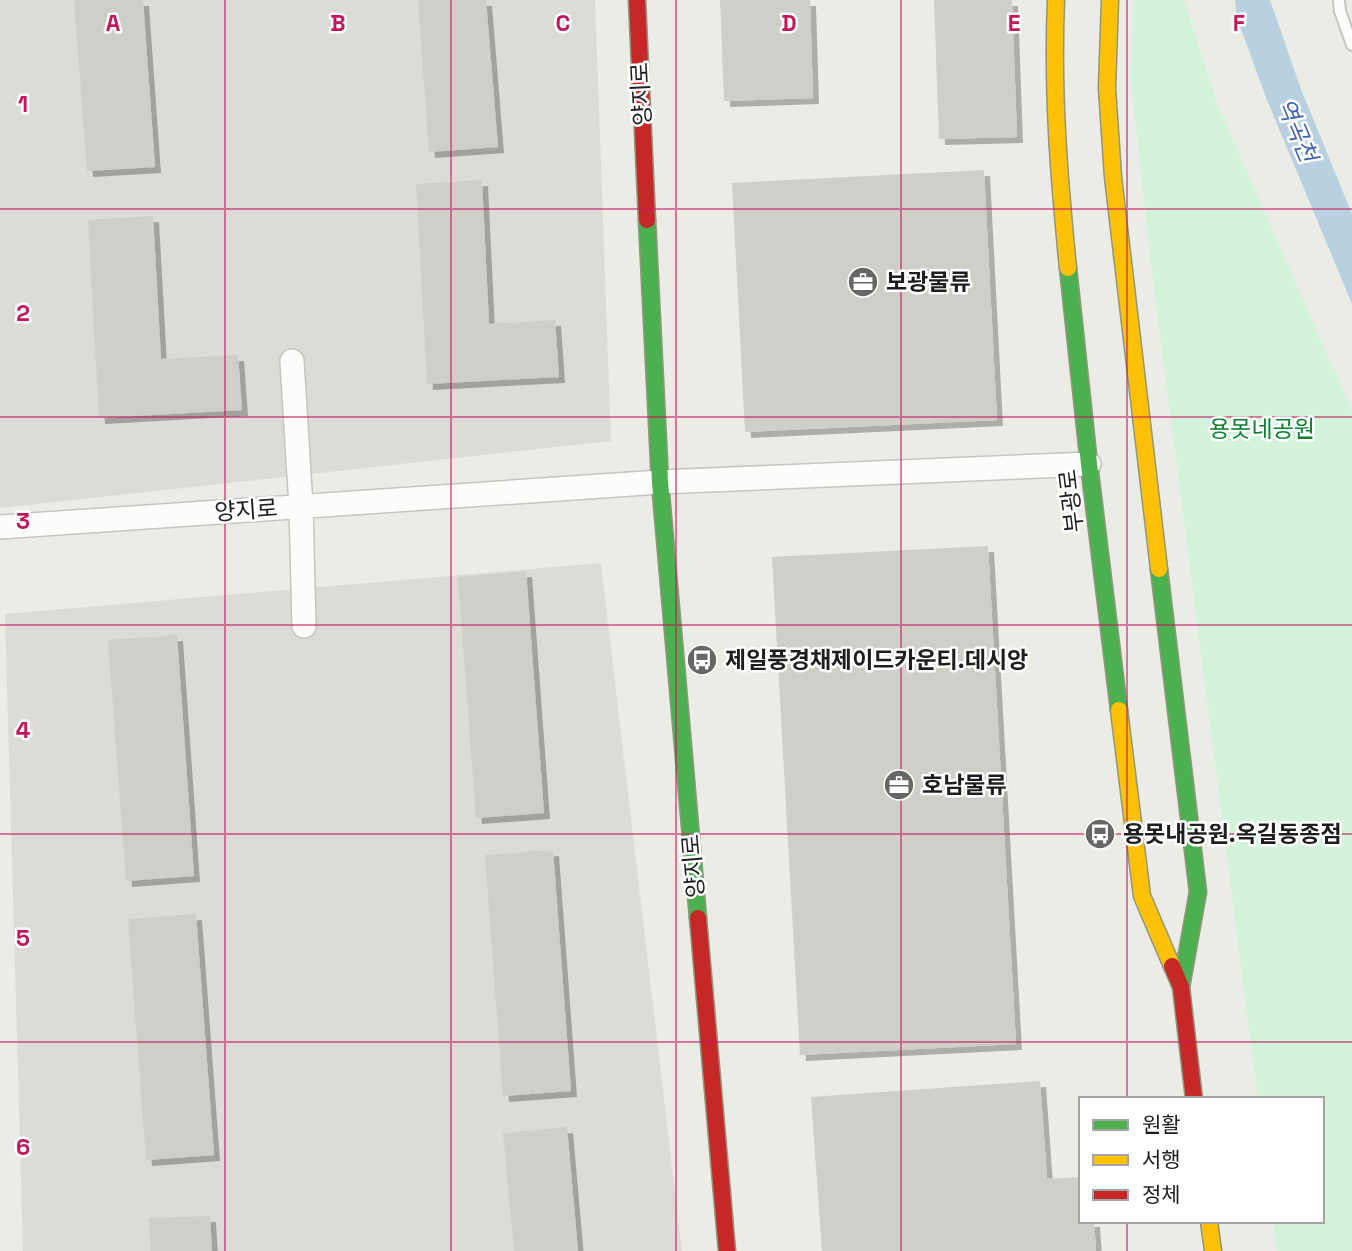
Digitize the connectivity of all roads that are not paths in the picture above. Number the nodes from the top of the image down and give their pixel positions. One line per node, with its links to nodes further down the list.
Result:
1 (636, 0): 8 (main road, 양지로)
2 (1056, 0): 7 (main road, 부광로)
3 (1110, 0): 12 (main road, 부광로)
4 (1339, 0): 5 (lane)
5 (1352, 45)
6 (292, 360): 9 (street)
7 (1089, 464): 8 (street, 양지로); 12 (main road, 부광로)
8 (660, 482): 9 (street, 양지로); 15 (main road, 양지로)
9 (301, 507): 10 (street, 양지로); 11 (street)
10 (0, 527)
11 (304, 626)
12 (1181, 987): 13 (main road, 부광로)
13 (1194, 1097)
14 (1209, 1223): 16 (main road)
15 (727, 1251)
16 (1213, 1251)

